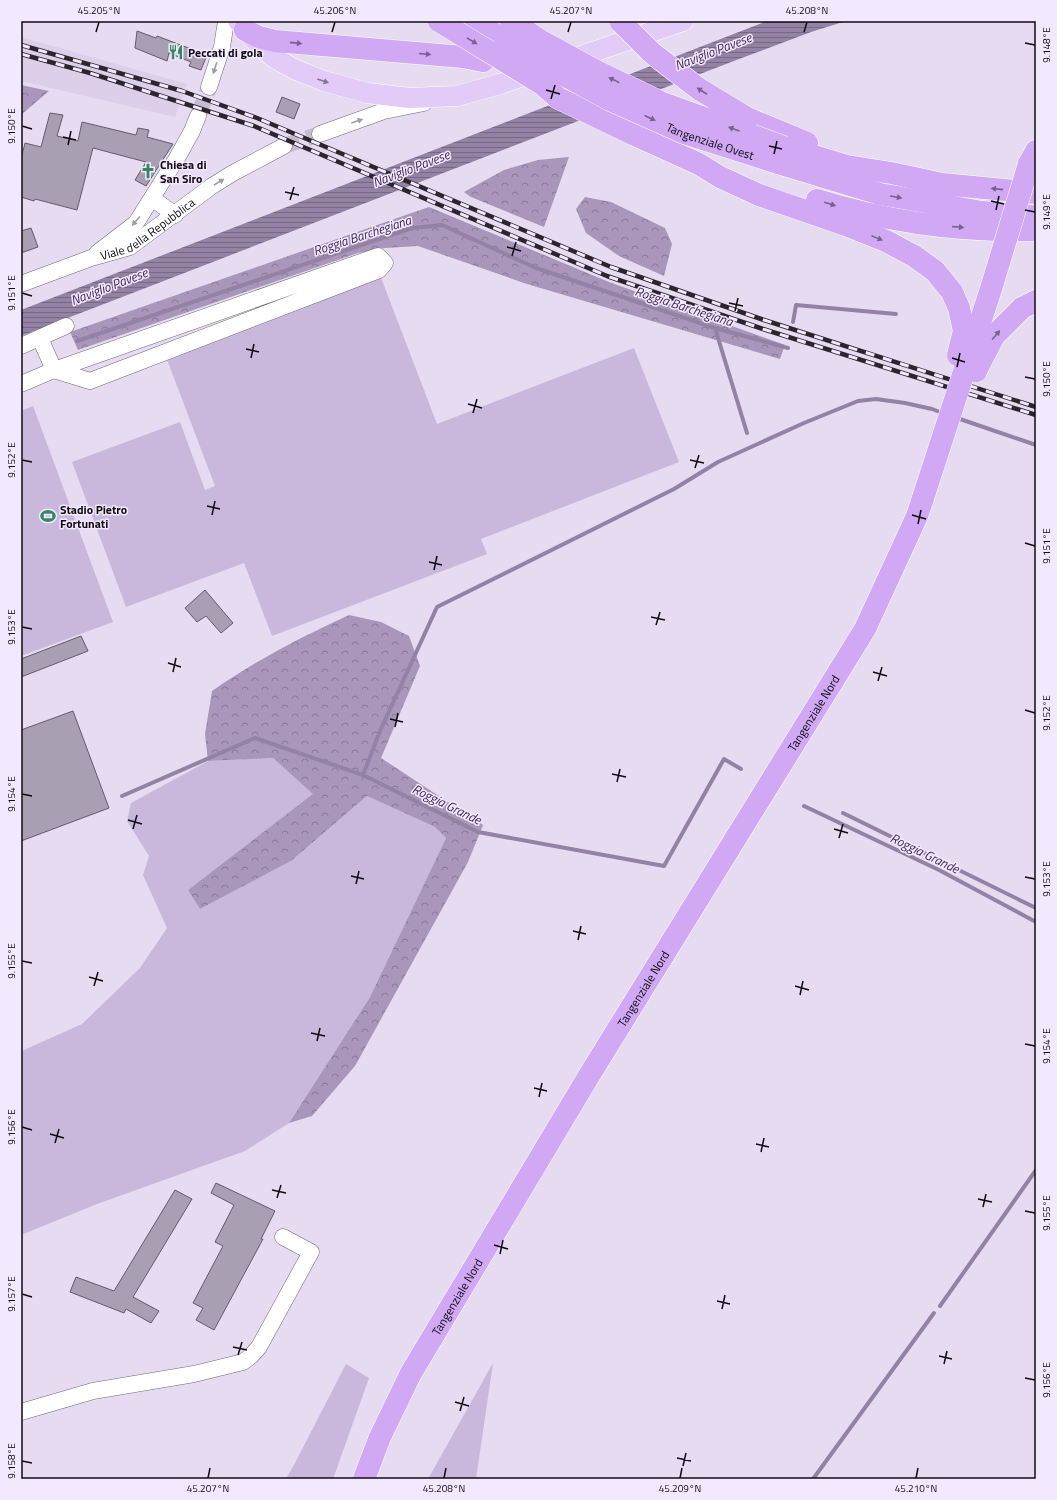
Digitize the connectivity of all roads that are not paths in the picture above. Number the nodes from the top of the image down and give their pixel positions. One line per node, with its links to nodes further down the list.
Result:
1 (439, 21): 9 (highway, one-way to 9, bridge)
2 (476, 21): 13 (highway, Tangenziale Ovest, one-way to 13, bridge)
3 (511, 21): 13 (highway, Tangenziale Ovest, one-way to 3, bridge)
4 (620, 21): 16 (highway, one-way to 4, bridge)
5 (680, 22): 8 (main road)
6 (236, 24): 7 (street, one-way to 7); 8 (main road, one-way to 8); 9 (highway, one-way to 9, bridge)
7 (209, 87)
8 (457, 96): 11 (street, one-way to 8)
9 (558, 98): 15 (highway)
10 (198, 116): 18 (street, Viale della Repubblica)
11 (320, 134)
12 (284, 146): 19 (street, Viale della Repubblica, one-way to 12)
13 (781, 155): 16 (highway, Tangenziale Ovest); 20 (highway, Tangenziale Ovest, one-way to 20)
14 (1033, 158): 30 (highway, bridge)
15 (699, 164): 21 (highway, one-way to 21); 30 (highway, one-way to 30, bridge)
16 (891, 173): 17 (highway, Tangenziale Ovest, one-way to 16)
17 (1036, 193)
18 (152, 198): 19 (street); 22 (street, Viale della Repubblica, one-way to 22)
19 (175, 215): 22 (street, Viale della Repubblica)
20 (1036, 217)
21 (1036, 230)
22 (91, 258): 23 (street, Viale della Repubblica)
23 (21, 284)
24 (1029, 305): 30 (highway, one-way to 24, bridge)
25 (66, 326): 26 (street)
26 (40, 338): 27 (street); 28 (street)
27 (21, 346)
28 (54, 370): 28 (street); 29 (street)
29 (21, 384)
30 (920, 507): 33 (highway, Tangenziale Nord)
31 (283, 1237): 32 (street)
32 (21, 1412)
33 (364, 1479)

